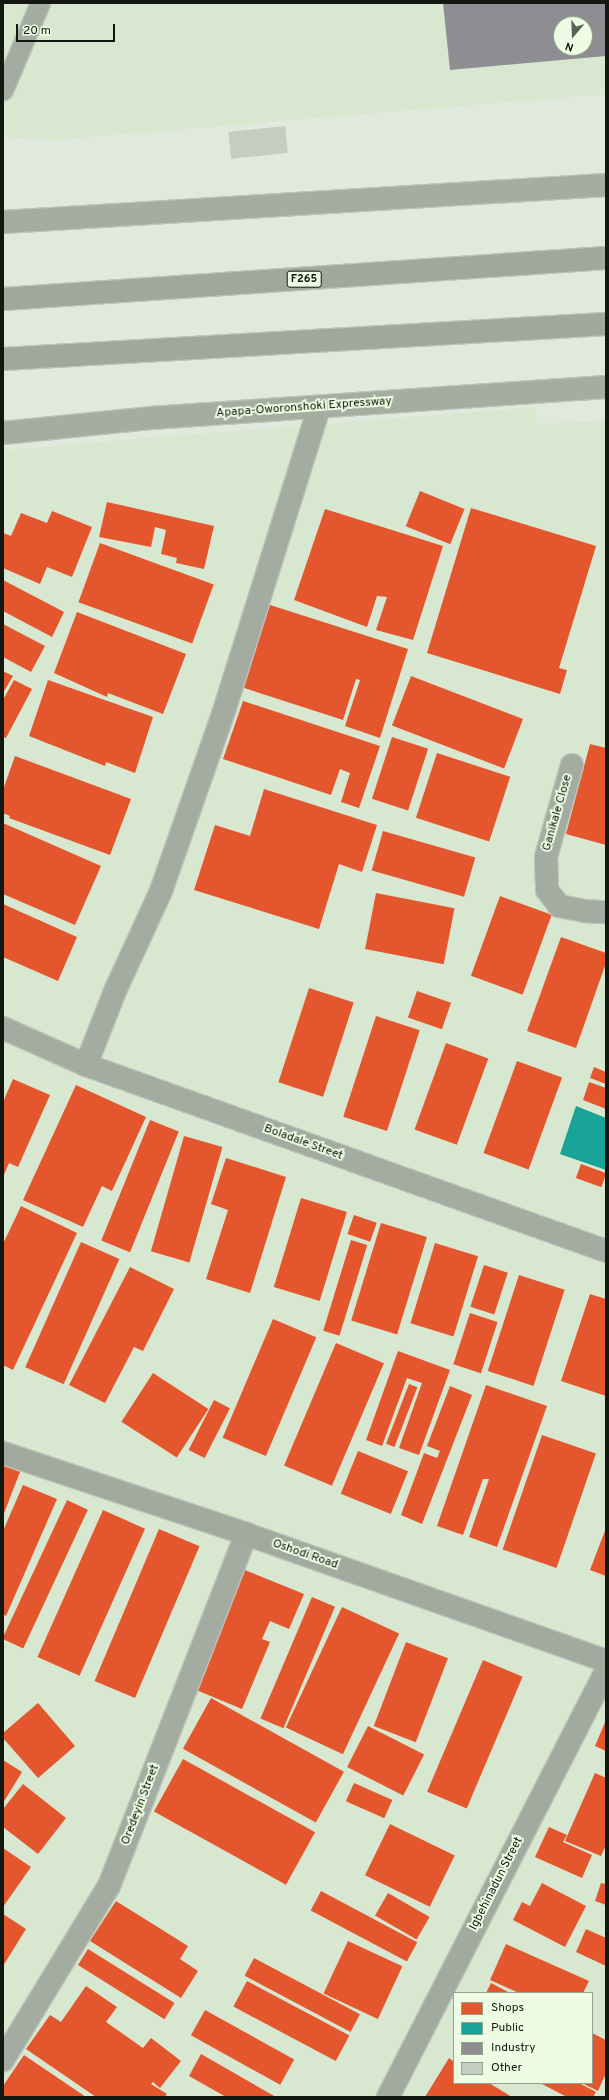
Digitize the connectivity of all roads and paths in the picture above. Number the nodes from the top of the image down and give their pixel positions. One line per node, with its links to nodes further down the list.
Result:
1 (40, 3): 2 (lane)
2 (3, 90)
3 (606, 186): 4 (main road)
4 (3, 222)
5 (606, 258): 6 (highway, F265)
6 (3, 299)
7 (606, 324): 8 (highway)
8 (3, 359)
9 (606, 387): 10 (main road, Apapa-Oworonshoki Expressway)
10 (319, 408): 11 (main road, Apapa-Oworonshoki Expressway); 15 (street)
11 (3, 433)
12 (572, 765): 13 (street, Ganikale Close)
13 (606, 912)
14 (3, 1028): 15 (street, Boladale Street)
15 (86, 1065): 16 (street, Boladale Street)
16 (606, 1251)
17 (3, 1454): 18 (street, Oshodi Road)
18 (246, 1534): 19 (street, Oshodi Road); 21 (street, Oredeyin Street)
19 (606, 1661)
20 (606, 1671): 22 (street, Igbehinadun Street)
21 (3, 2060)
22 (388, 2097)

